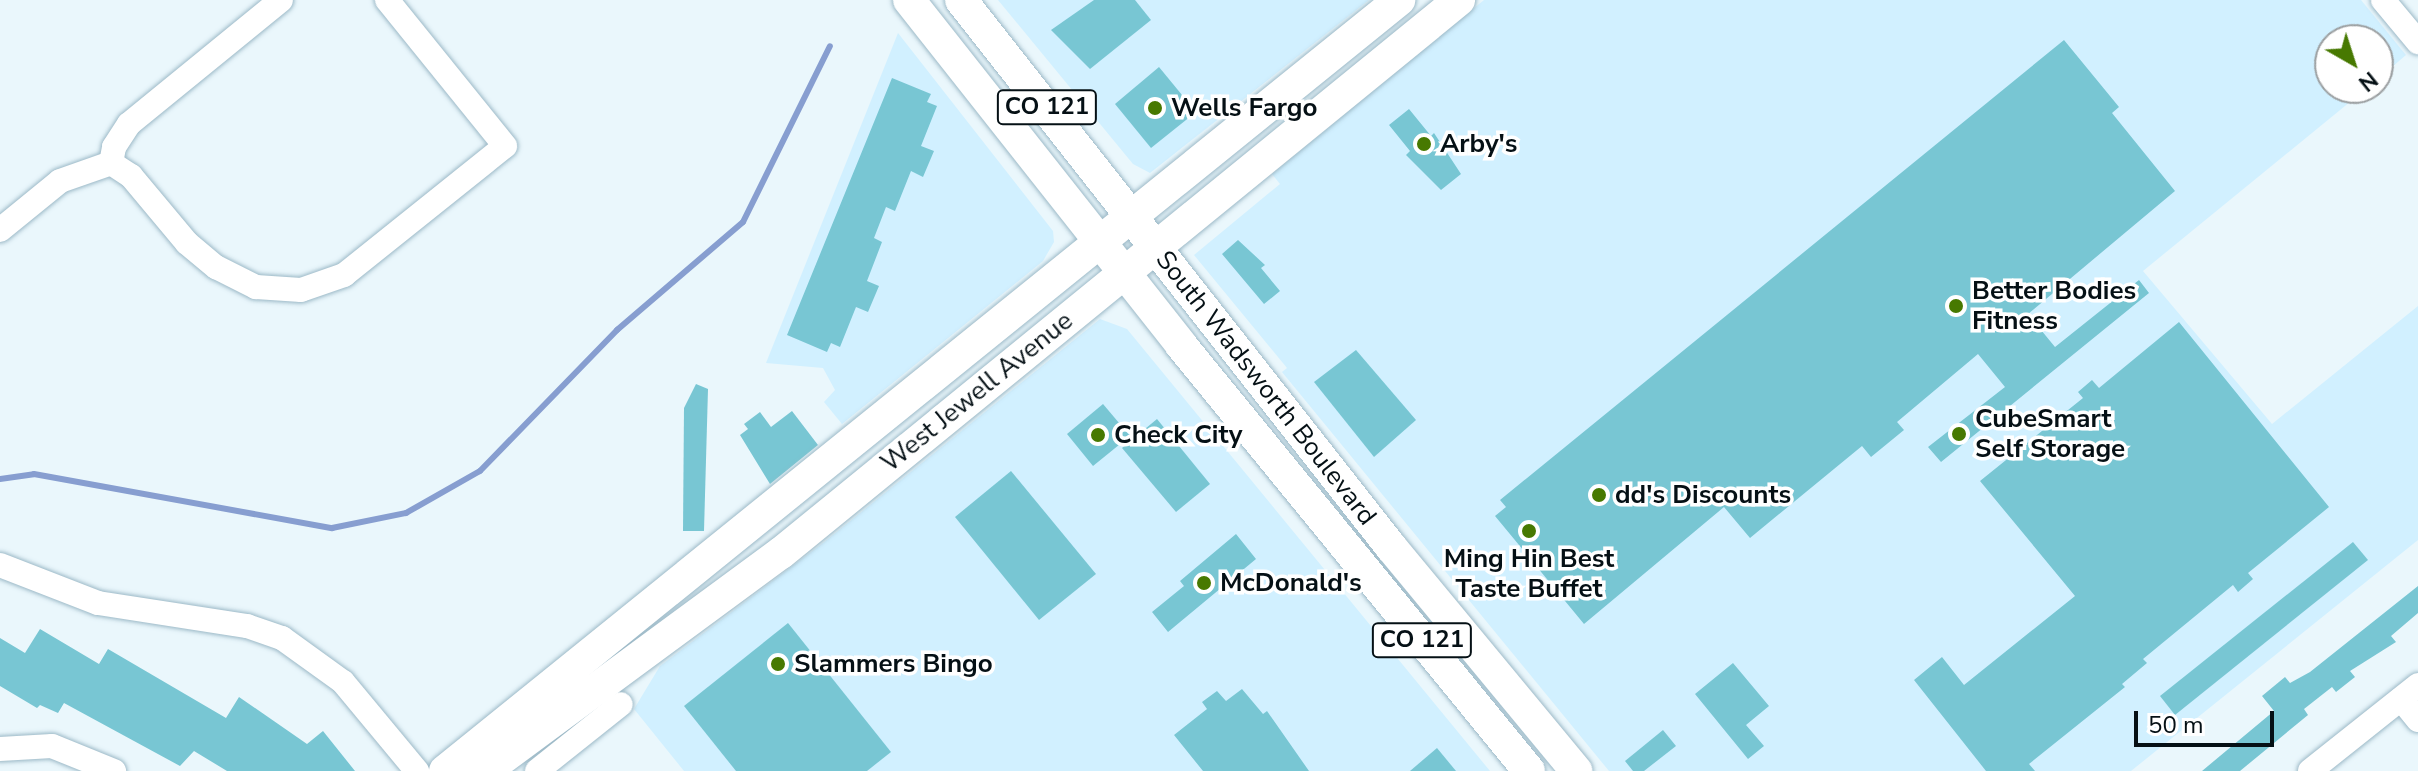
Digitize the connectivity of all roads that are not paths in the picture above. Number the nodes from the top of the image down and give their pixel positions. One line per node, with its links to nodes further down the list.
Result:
1 (281, 0): 9 (street)
2 (387, 0): 9 (street)
3 (909, 0): 12 (main road, South Wadsworth Boulevard / CO 121)
4 (961, 0): 10 (main road, South Wadsworth Boulevard / CO 121)
5 (1399, 0): 10 (main road, West Jewell Avenue)
6 (1459, 0): 13 (main road, West Jewell Avenue)
7 (2383, 0): 8 (street)
8 (2418, 42)
9 (111, 163): 11 (street)
10 (1131, 215): 12 (main road, West Jewell Avenue); 13 (main road, South Wadsworth Boulevard / CO 121)
11 (0, 230)
12 (1100, 241): 14 (main road, South Wadsworth Boulevard / CO 121); 22 (main road, West Jewell Avenue)
13 (1156, 247): 14 (main road, West Jewell Avenue); 26 (main road, South Wadsworth Boulevard / CO 121)
14 (1124, 273): 23 (main road, West Jewell Avenue); 25 (main road, South Wadsworth Boulevard / CO 121)
15 (0, 565): 21 (street)
16 (2410, 692): 18 (street); 27 (street)
17 (621, 704): 24 (street)
18 (2418, 720)
19 (0, 749): 20 (street)
20 (114, 771)
21 (417, 771)
22 (445, 771)
23 (485, 771)
24 (537, 771)
25 (1529, 771)
26 (1576, 771)
27 (2310, 771)

